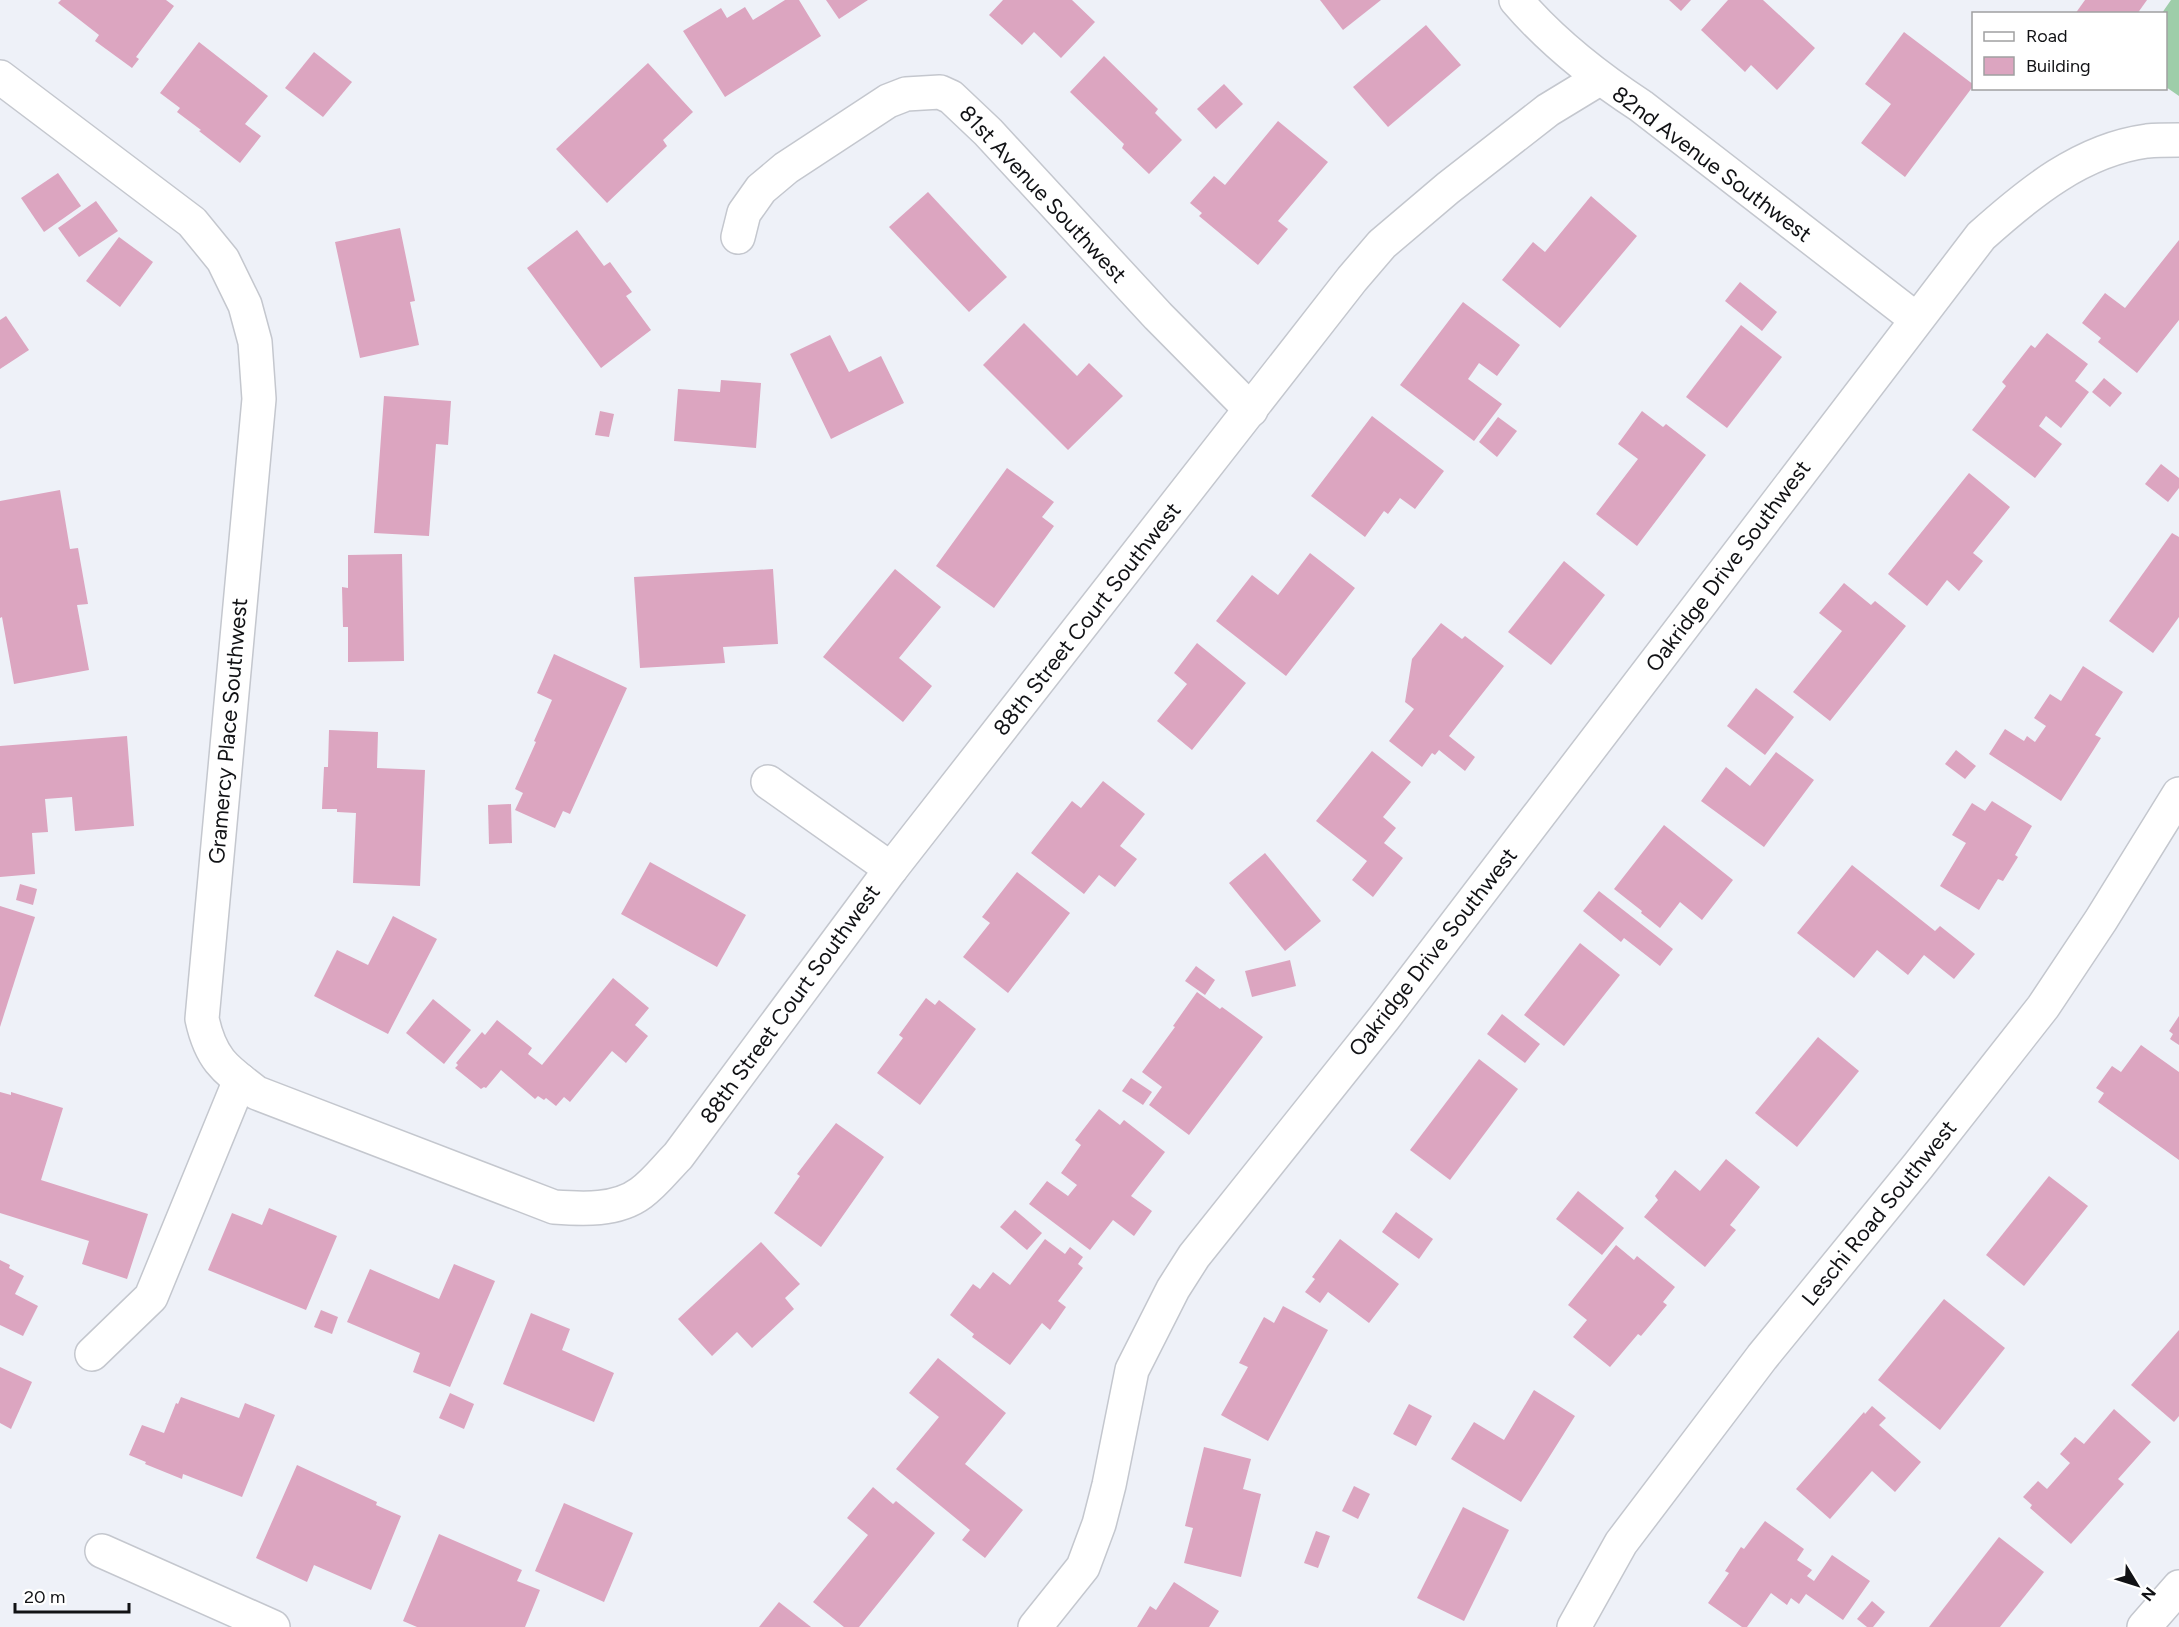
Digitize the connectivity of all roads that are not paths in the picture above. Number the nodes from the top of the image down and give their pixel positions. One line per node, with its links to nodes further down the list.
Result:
1 (1516, 0): 3 (street, 82nd Avenue Southwest)
2 (0, 77): 11 (street, Gramercy Place Southwest)
3 (1599, 79): 6 (street, 82nd Avenue Southwest); 7 (street, 88th Street Court Southwest)
4 (2179, 140): 6 (street, Oakridge Drive Southwest)
5 (738, 237): 7 (street, 81st Avenue Southwest)
6 (1916, 320): 17 (street, Oakridge Drive Southwest)
7 (1251, 410): 10 (street, 88th Street Court Southwest)
8 (768, 782): 10 (street)
9 (2179, 794): 18 (street, Leschi Road Southwest)
10 (891, 869): 12 (street, 88th Street Court Southwest)
11 (240, 1080): 12 (street, Gramercy Place Southwest); 13 (street)
12 (620, 1204)
13 (92, 1354)
14 (102, 1551): 16 (street)
15 (2179, 1587): 19 (street)
16 (273, 1627)
17 (1035, 1627)
18 (1574, 1627)
19 (2144, 1627)

